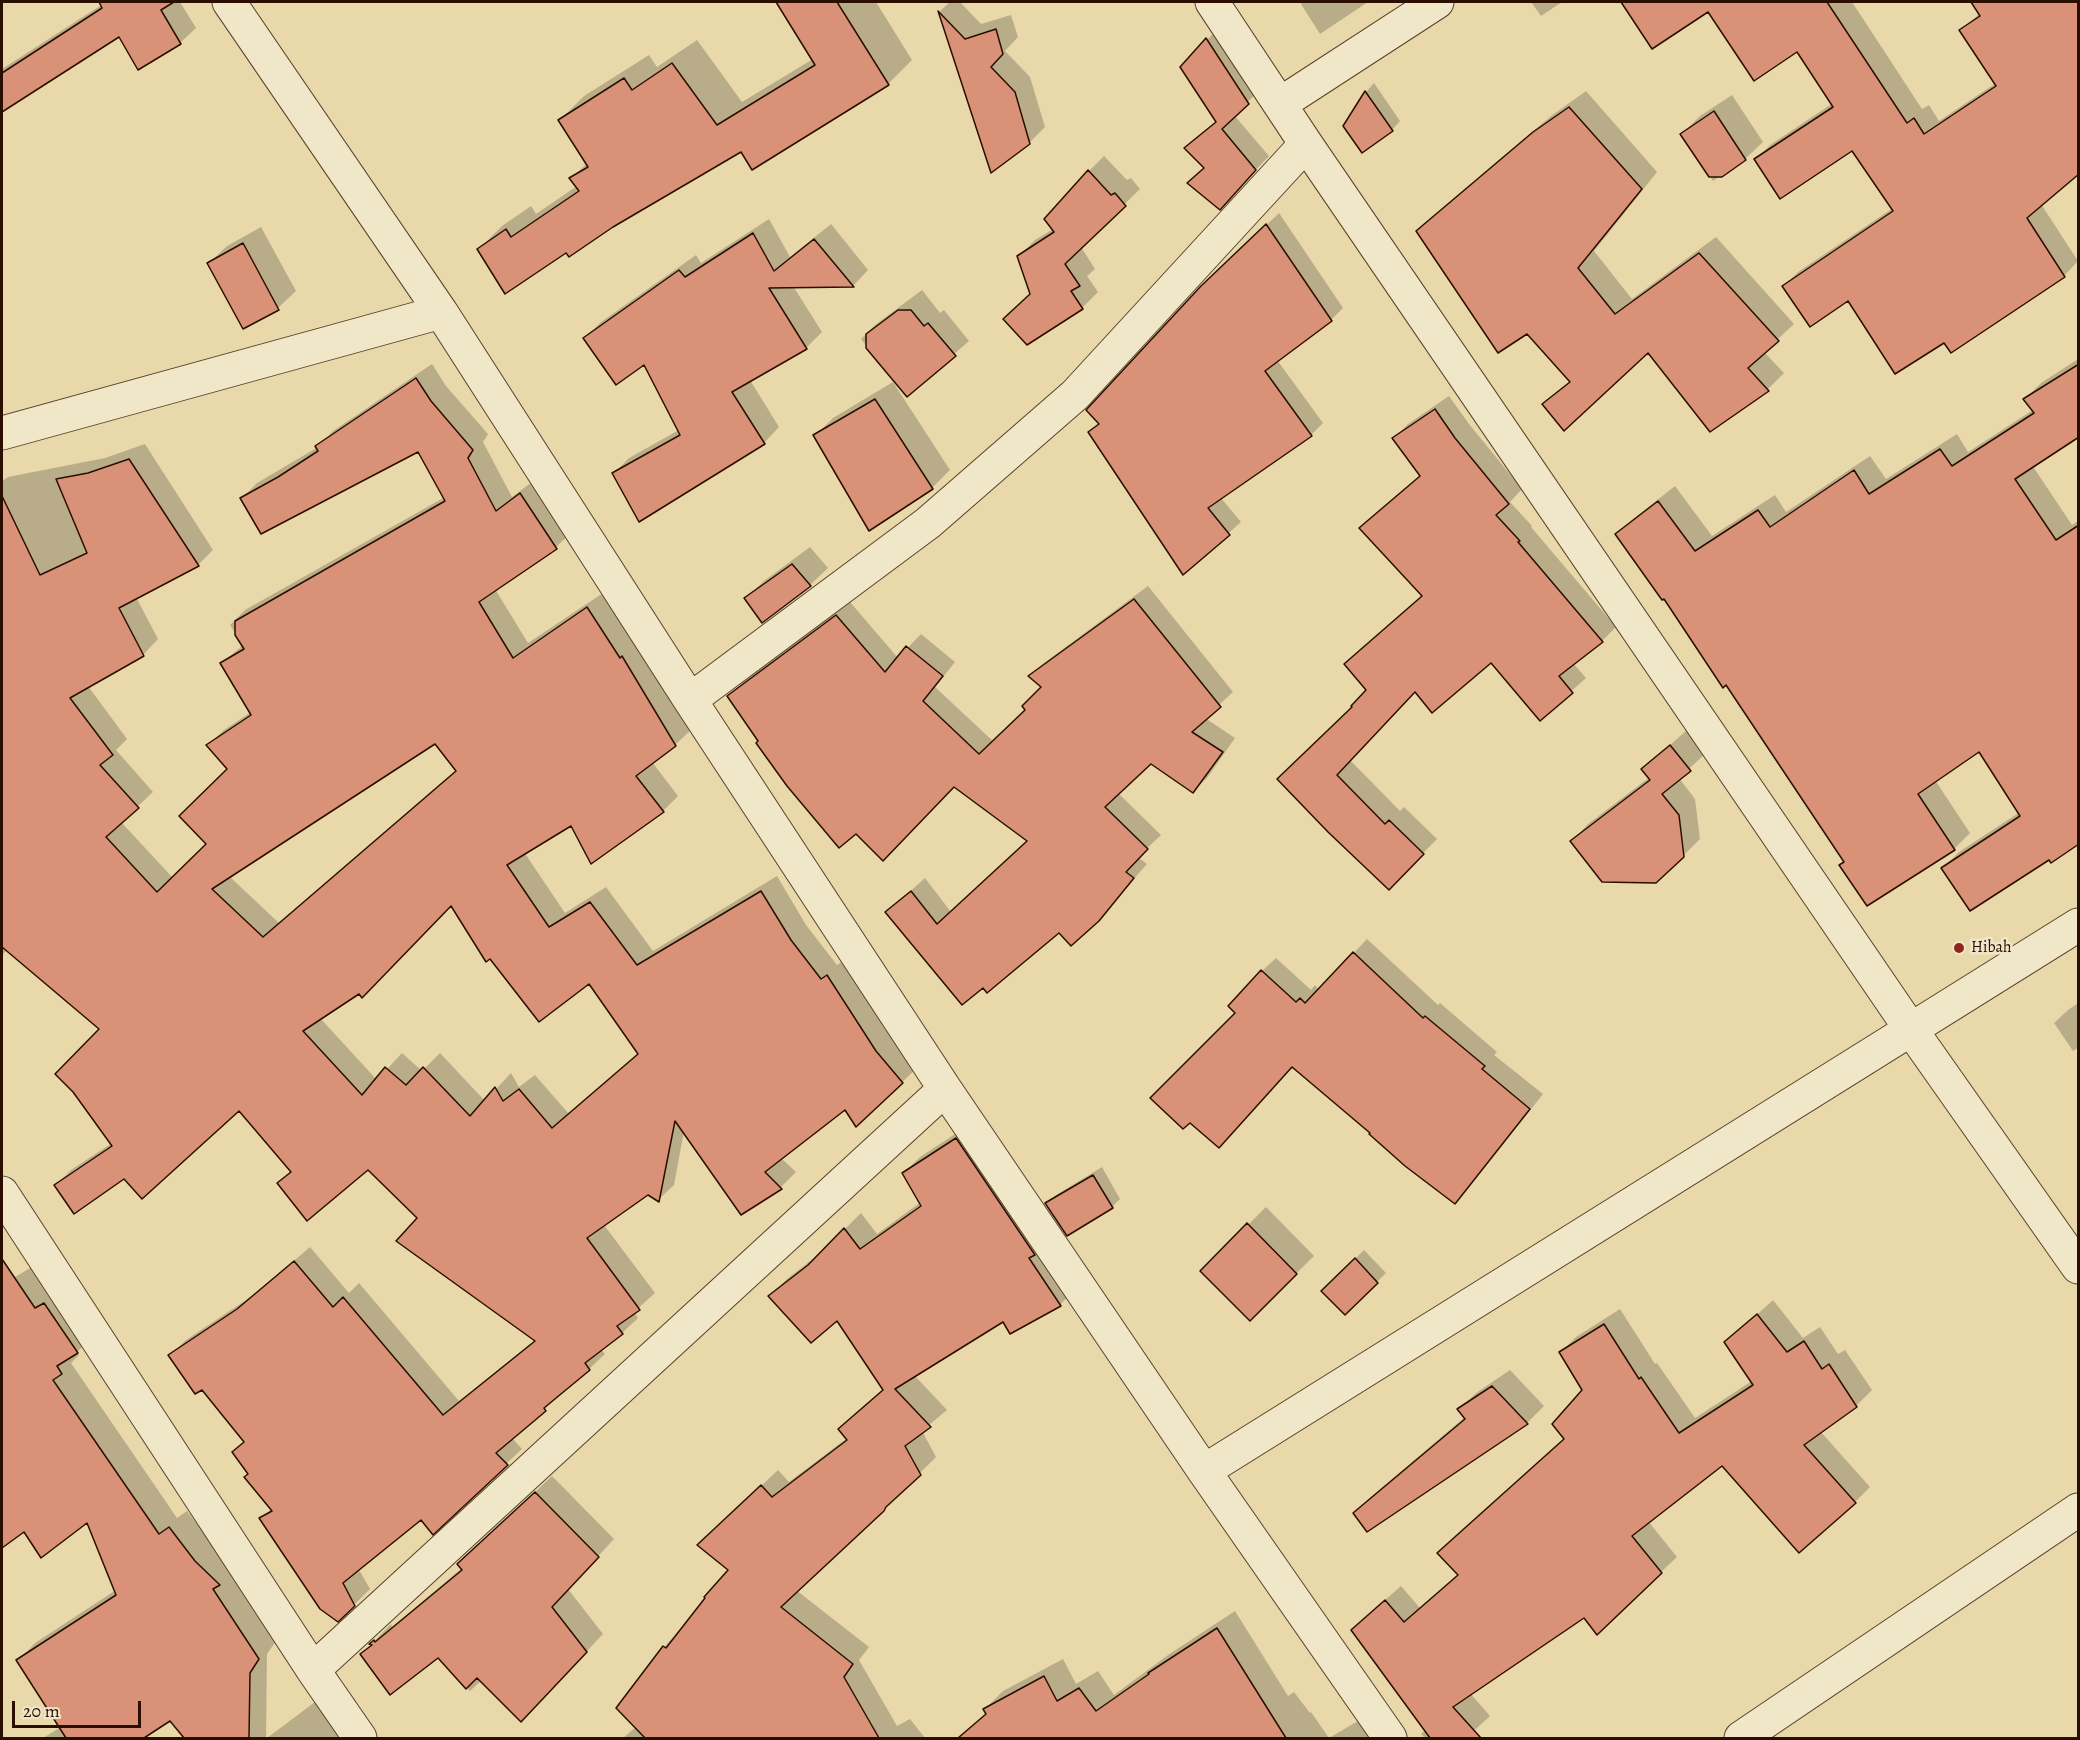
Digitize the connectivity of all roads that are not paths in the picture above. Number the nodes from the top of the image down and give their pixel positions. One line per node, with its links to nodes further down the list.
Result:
1 (229, 2): 6 (street)
2 (1212, 2): 4 (street)
3 (1437, 2): 4 (street)
4 (1280, 104): 5 (street)
5 (1306, 144): 8 (street); 10 (street)
6 (441, 312): 7 (street); 8 (street)
7 (2, 433)
8 (690, 700): 11 (street)
9 (2079, 925): 10 (street)
10 (1912, 1031): 13 (street); 14 (street)
11 (945, 1089): 14 (street); 16 (street)
12 (2, 1193): 16 (street)
13 (2079, 1267)
14 (1204, 1471): 18 (street)
15 (2079, 1510): 19 (street)
16 (313, 1670): 17 (street)
17 (360, 1738)
18 (1390, 1738)
19 (1741, 1738)

